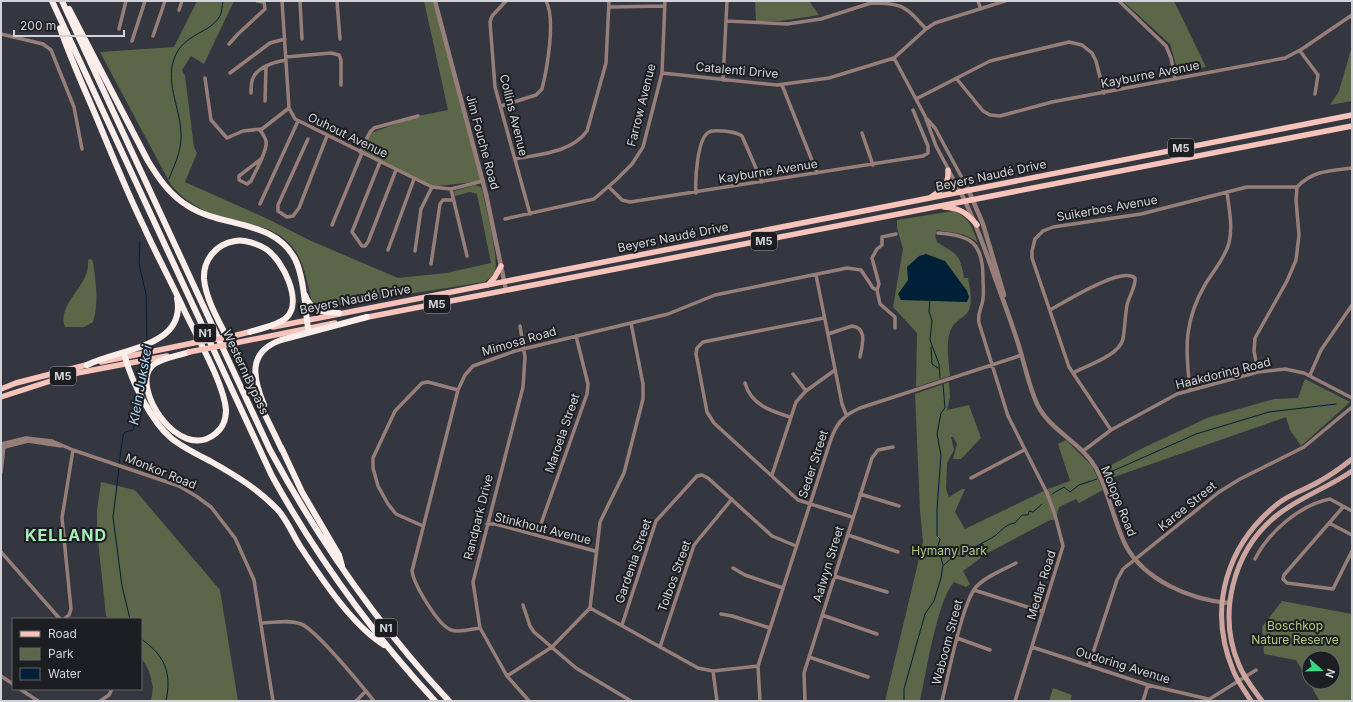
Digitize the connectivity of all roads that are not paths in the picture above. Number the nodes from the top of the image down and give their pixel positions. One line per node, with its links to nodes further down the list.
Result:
1 (51, 1): 107 (highway); 206 (highway, Western Bypass / N1)
2 (63, 1): 108 (highway); 183 (highway, Western Bypass / N1)
3 (126, 1): 29 (street)
4 (145, 1): 36 (street)
5 (165, 1): 32 (street)
6 (182, 1): 26 (street)
7 (258, 1): 8 (street)
8 (264, 1): 37 (street)
9 (282, 1): 33 (street)
10 (300, 1): 34 (street)
11 (337, 1): 35 (street)
12 (435, 1): 78 (street, Jim Fouche Road)
13 (506, 1): 55 (street, Collins Avenue)
14 (546, 1): 55 (street)
15 (609, 1): 24 (street)
16 (665, 1): 23 (street, Farrow Avenue)
17 (727, 1): 28 (street)
18 (978, 1): 25 (street)
19 (1005, 1): 25 (street, Catalenti Drive)
20 (1119, 1): 46 (street)
21 (871, 2): 22 (street); 28 (street)
22 (903, 3): 30 (street)
23 (665, 6): 24 (street); 43 (street, Farrow Avenue)
24 (610, 7): 70 (street)
25 (980, 7): 30 (street, Catalenti Drive)
26 (179, 10)
27 (1352, 15): 38 (street, Kayburne Avenue)
28 (726, 21): 47 (street)
29 (119, 28)
30 (926, 29): 39 (street, Catalenti Drive)
31 (1, 34): 67 (street)
32 (153, 36)
33 (285, 39): 40 (street); 42 (street)
34 (302, 39)
35 (340, 39)
36 (132, 41)
37 (229, 44)
38 (1300, 51): 46 (street, Kayburne Avenue); 52 (street)
39 (894, 58): 48 (street, Catalenti Drive); 53 (street)
40 (286, 59): 41 (street); 49 (street); 56 (street)
41 (266, 67): 51 (street); 54 (street)
42 (230, 73)
43 (662, 73): 47 (street, Catalenti Drive); 81 (street, Farrow Avenue)
44 (205, 78): 63 (street)
45 (956, 78): 50 (street, Kayburne Avenue); 50 (street); 53 (street)
46 (1175, 79): 50 (street, Kayburne Avenue)
47 (723, 80): 48 (street, Catalenti Drive)
48 (782, 84): 76 (street)
49 (341, 86)
50 (1104, 93)
51 (251, 94)
52 (1315, 94)
53 (916, 99): 60 (street)
54 (265, 101)
55 (501, 106): 70 (street, Collins Avenue)
56 (289, 108): 61 (street, Ouhout Avenue); 63 (street)
57 (913, 110): 72 (street, Kayburne Avenue)
58 (1352, 115): 84 (main road, Beyers Naudé Drive / M5)
59 (418, 116): 68 (street)
60 (925, 116): 75 (street); 84 (street)
61 (298, 121): 65 (street, Ouhout Avenue); 92 (street)
62 (1352, 126): 88 (main road, Beyers Naudé Drive / M5)
63 (260, 130): 69 (street)
64 (862, 133): 72 (street)
65 (327, 136): 66 (street); 68 (street, Ouhout Avenue)
66 (308, 139)
67 (82, 149)
68 (361, 153): 71 (street, Ouhout Avenue); 96 (street)
69 (261, 159): 69 (street)
70 (515, 159): 94 (street, Collins Avenue)
71 (380, 162): 74 (street, Ouhout Avenue); 74 (street)
72 (873, 165): 76 (street, Kayburne Avenue)
73 (1352, 168): 82 (street)
74 (396, 170): 77 (street, Ouhout Avenue)
75 (948, 170): 85 (street); 90 (main road)
76 (817, 174): 79 (street, Kayburne Avenue)
77 (414, 179): 80 (street, Ouhout Avenue); 100 (street)
78 (483, 180): 83 (street, Ouhout Avenue); 104 (street, Jim Fouche Road)
79 (762, 182): 87 (street, Kayburne Avenue); 87 (street)
80 (432, 187): 83 (street, Ouhout Avenue); 101 (street)
81 (609, 187): 87 (street, Kayburne Avenue); 94 (street, Farrow Avenue)
82 (1297, 187): 86 (street, Suikerbos Avenue); 135 (street)
83 (451, 189): 89 (street)
84 (968, 189): 85 (main road, Beyers Naudé Drive / M5); 88 (street, Molope Road)
85 (960, 191): 90 (main road, Beyers Naudé Drive / M5); 91 (street, Molope Road)
86 (1228, 192): 114 (street, Suikerbos Avenue); 141 (street)
87 (696, 193)
88 (973, 199): 91 (main road, Beyers Naudé Drive / M5); 112 (street, Molope Road)
89 (453, 200): 102 (street); 103 (street)
90 (926, 200): 106 (main road, Beyers Naudé Drive / M5)
91 (965, 200): 93 (main road, Beyers Naudé Drive / M5); 97 (street, Molope Road)
92 (260, 204)
93 (937, 206): 97 (main road); 110 (main road, Beyers Naudé Drive / M5)
94 (530, 214): 95 (street, Farrow Avenue)
95 (505, 219)
96 (332, 225)
97 (977, 225): 112 (street, Molope Road)
98 (938, 233): 133 (street, Medlar Road)
99 (896, 234): 111 (street)
100 (388, 250)
101 (415, 252)
102 (467, 256)
103 (431, 264)
104 (501, 266): 106 (street, Jim Fouche Road); 109 (main road)
105 (816, 275): 111 (street, Mimosa Road); 117 (street); 119 (street, Mimosa Road)
106 (504, 282): 109 (main road, Beyers Naudé Drive / M5); 110 (street, Jim Fouche Road)
107 (172, 283): 127 (highway); 131 (highway)
108 (301, 284): 115 (highway); 118 (highway)
109 (488, 285): 115 (main road, Beyers Naudé Drive / M5)
110 (506, 290): 116 (main road, Beyers Naudé Drive / M5)
111 (877, 290): 122 (street)
112 (1004, 299): 128 (street, Molope Road)
113 (1352, 305): 138 (street)
114 (1050, 310): 136 (street, Suikerbos Avenue); 136 (street)
115 (338, 313): 118 (main road, Beyers Naudé Drive / M5)
116 (367, 317): 121 (main road, Beyers Naudé Drive / M5); 153 (highway)
117 (824, 318): 124 (street); 159 (street)
118 (307, 320): 121 (highway); 123 (main road, Beyers Naudé Drive / M5)
119 (631, 323): 125 (street, Mimosa Road); 175 (street)
120 (520, 326): 126 (street, Randpark Drive)
121 (308, 328): 127 (main road, Beyers Naudé Drive / M5, bridge)
122 (895, 328)
123 (250, 332): 129 (main road, Beyers Naudé Drive / M5, bridge); 153 (highway)
124 (828, 334): 130 (street); 134 (street)
125 (576, 336): 126 (street, Mimosa Road); 171 (street, Maroela Street)
126 (524, 348): 142 (street, Mimosa Road); 169 (street, Randpark Drive)
127 (189, 352): 132 (main road, Beyers Naudé Drive / M5)
128 (1022, 355): 133 (street); 155 (street, Molope Road)
129 (125, 357): 131 (main road, Beyers Naudé Drive / M5); 132 (highway)
130 (860, 357)
131 (87, 364): 140 (main road, Beyers Naudé Drive / M5)
132 (127, 364): 144 (main road, Beyers Naudé Drive / M5); 206 (highway)
133 (992, 365): 147 (street); 154 (street, Medlar Road)
134 (835, 370): 143 (street); 147 (street)
135 (1258, 372): 138 (street, Haakdoring Road); 141 (street, Haakdoring Road)
136 (1072, 373): 149 (street, Suikerbos Avenue)
137 (793, 374): 143 (street)
138 (1310, 375): 145 (street, Haakdoring Road)
139 (745, 383): 148 (street)
140 (1, 389)
141 (1190, 389): 149 (street, Haakdoring Road)
142 (458, 390): 170 (street, Mimosa Road); 170 (street)
143 (806, 391): 148 (street)
144 (1, 397)
145 (1352, 398)
146 (1352, 407): 179 (street, Karee Street)
147 (846, 414): 163 (street, Seder Street)
148 (790, 417): 159 (street)
149 (1110, 430): 155 (street, Haakdoring Road)
150 (2, 446): 152 (street, Monkor Road); 158 (street)
151 (893, 447): 161 (street, Aalwyn Street)
152 (73, 450): 196 (street); 197 (street, Monkor Road)
153 (282, 450): 183 (highway)
154 (1024, 450): 160 (street); 192 (street, Medlar Road)
155 (1083, 451): 179 (street, Molope Road)
156 (1352, 459): 188 (main road)
157 (1352, 471): 189 (main road)
158 (1, 472)
159 (772, 476): 163 (street)
160 (971, 478)
161 (860, 494): 164 (street); 167 (street, Aalwyn Street)
162 (732, 499): 174 (street, Gardenia Street); 198 (street, Gardenia Street); 204 (street, Tolbos Street)
163 (810, 504): 167 (street); 174 (street, Seder Street)
164 (898, 506)
165 (1343, 507): 166 (street); 168 (street); 180 (street)
166 (1352, 511)
167 (852, 517): 172 (street, Aalwyn Street)
168 (1329, 523): 173 (street); 176 (street)
169 (487, 524): 171 (street, Stinkhout Avenue); 199 (street, Randpark Drive)
170 (423, 526): 199 (street, Mimosa Road)
171 (537, 535): 175 (street, Stinkhout Avenue)
172 (848, 535): 178 (street); 184 (street, Aalwyn Street)
173 (1352, 535)
174 (796, 546): 185 (street, Seder Street)
175 (595, 551): 191 (street)
176 (1352, 551)
177 (1, 552): 195 (street)
178 (898, 552)
179 (1136, 559): 188 (street, Molope Road); 210 (street, Karee Street)
180 (1255, 559)
181 (1016, 563): 186 (street)
182 (733, 568): 185 (street)
183 (342, 569): 230 (highway, Western Bypass / N1)
184 (834, 576): 187 (street); 194 (street, Aalwyn Street)
185 (783, 588): 200 (street, Seder Street)
186 (974, 590): 192 (street); 202 (street, Waboom Street)
187 (887, 592)
188 (1221, 602): 189 (street, Molope Road); 217 (main road)
189 (1229, 603): 216 (main road)
190 (523, 605): 203 (street)
191 (590, 608): 198 (street); 203 (street)
192 (1043, 612): 205 (street, Medlar Road)
193 (721, 614): 200 (street)
194 (822, 615): 201 (street); 208 (street, Aalwyn Street)
195 (59, 618)
196 (65, 618)
197 (261, 623): 222 (street); 226 (street, Monkor Road)
198 (622, 625): 204 (street)
199 (480, 628): 214 (street, Randpark Drive)
200 (770, 628): 209 (street, Seder Street)
201 (877, 634)
202 (957, 638): 207 (street); 236 (street, Waboom Street)
203 (552, 647): 214 (street); 232 (street)
204 (660, 647): 212 (street)
205 (1032, 647): 210 (street, Oudoring Avenue); 237 (street, Medlar Road)
206 (388, 648): 229 (highway, Western Bypass / N1)
207 (990, 650)
208 (809, 657): 215 (street); 235 (street, Aalwyn Street)
209 (758, 666): 212 (street); 234 (street, Seder Street)
210 (1089, 666): 219 (street, Oudoring Avenue)
211 (1256, 670): 216 (street)
212 (714, 671): 233 (street)
213 (1, 676): 218 (street)
214 (507, 676): 231 (street, Randpark Drive)
215 (868, 677)
216 (1245, 677): 217 (street); 240 (main road)
217 (1238, 681): 223 (street); 239 (main road)
218 (12, 683)
219 (1148, 685): 223 (street, Oudoring Avenue); 238 (street)
220 (22, 690): 224 (street)
221 (111, 690): 225 (street)
222 (366, 691): 227 (street); 228 (street)
223 (1208, 700)
224 (38, 701)
225 (100, 701)
226 (273, 701)
227 (356, 701)
228 (374, 701)
229 (435, 701)
230 (449, 701)
231 (529, 701)
232 (631, 701)
233 (717, 701)
234 (760, 701)
235 (805, 701)
236 (942, 701)
237 (1015, 701)
238 (1143, 701)
239 (1251, 701)
240 (1262, 701)

